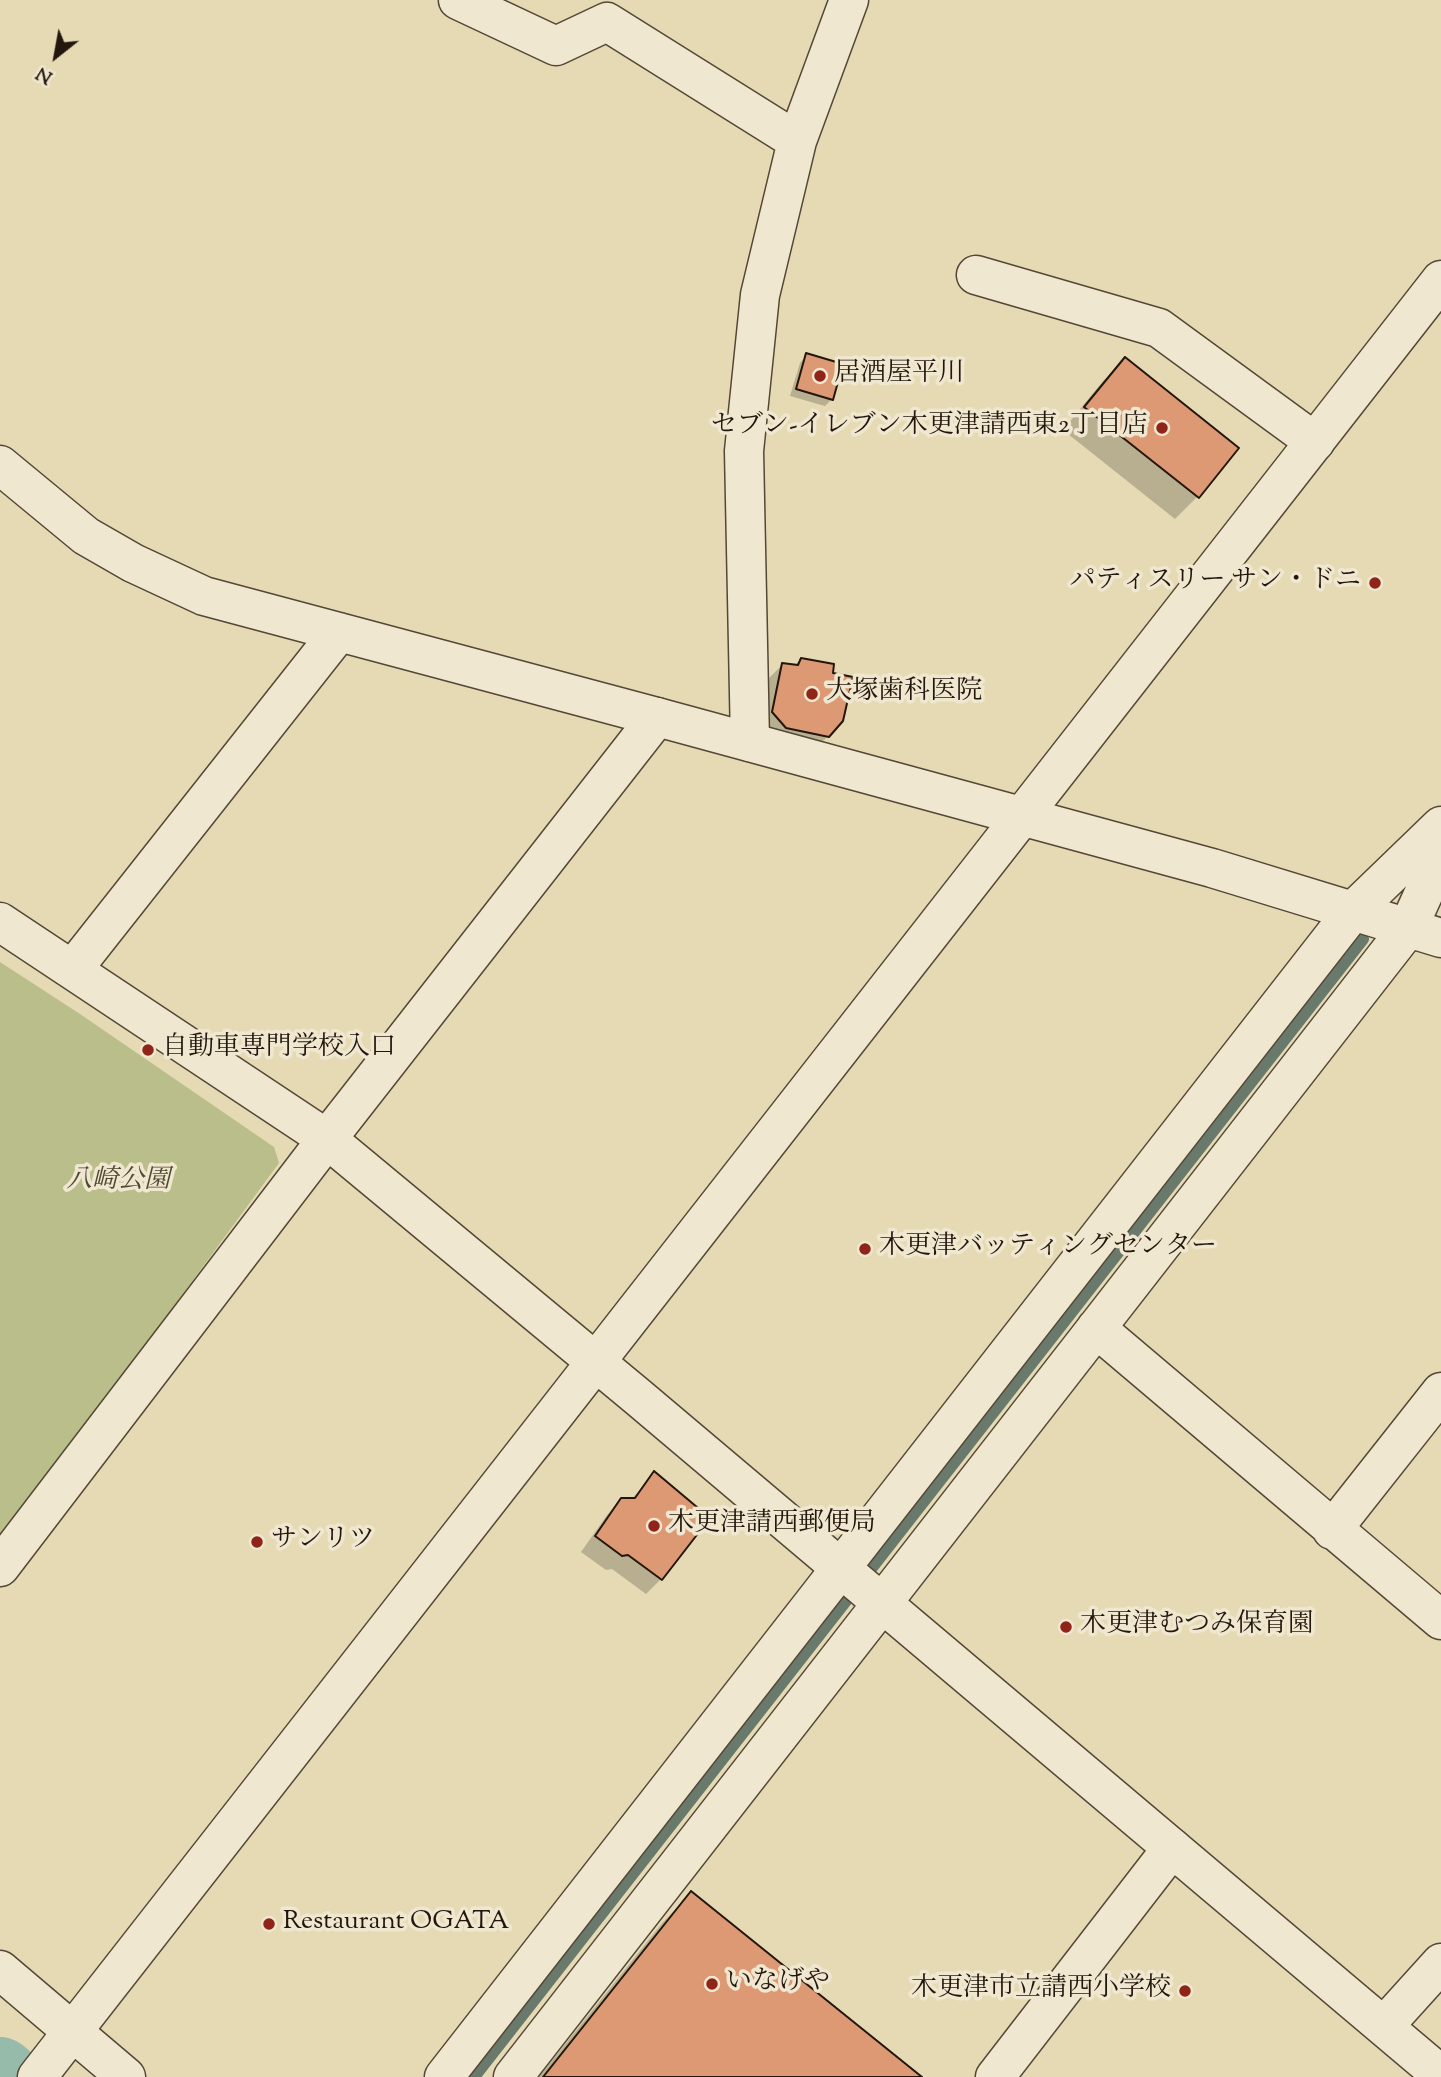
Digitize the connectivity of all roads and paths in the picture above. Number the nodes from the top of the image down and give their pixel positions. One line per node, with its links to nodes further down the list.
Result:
1 (458, 0): 3 (street)
2 (849, 0): 3 (street)
3 (797, 141): 10 (street)
4 (976, 275): 6 (street)
5 (1441, 280): 6 (street)
6 (1315, 442): 11 (street)
7 (0, 465): 8 (street)
8 (339, 632): 9 (street); 17 (street)
9 (657, 717): 10 (street); 18 (street)
10 (750, 742): 11 (street)
11 (1022, 817): 14 (street); 20 (street)
12 (1441, 826): 14 (street)
13 (1441, 855): 16 (street)
14 (1353, 911): 16 (street); 24 (street)
15 (0, 922): 17 (street)
16 (1425, 933): 19 (street)
17 (73, 969): 18 (street)
18 (327, 1139): 20 (street); 23 (street)
19 (1096, 1328): 22 (street); 24 (street)
20 (596, 1362): 24 (street); 30 (street)
21 (1441, 1392): 22 (street)
22 (1332, 1530): 25 (street)
23 (0, 1567)
24 (862, 1586): 26 (street); 34 (street); 35 (street)
25 (1441, 1620)
26 (1172, 1848): 29 (street); 36 (street)
27 (1441, 1963): 29 (street)
28 (0, 1970): 30 (street)
29 (1384, 2026): 31 (street)
30 (70, 2036): 32 (street); 33 (street)
31 (1441, 2075)
32 (37, 2077)
33 (126, 2077)
34 (444, 2077)
35 (513, 2077)
36 (995, 2077)

